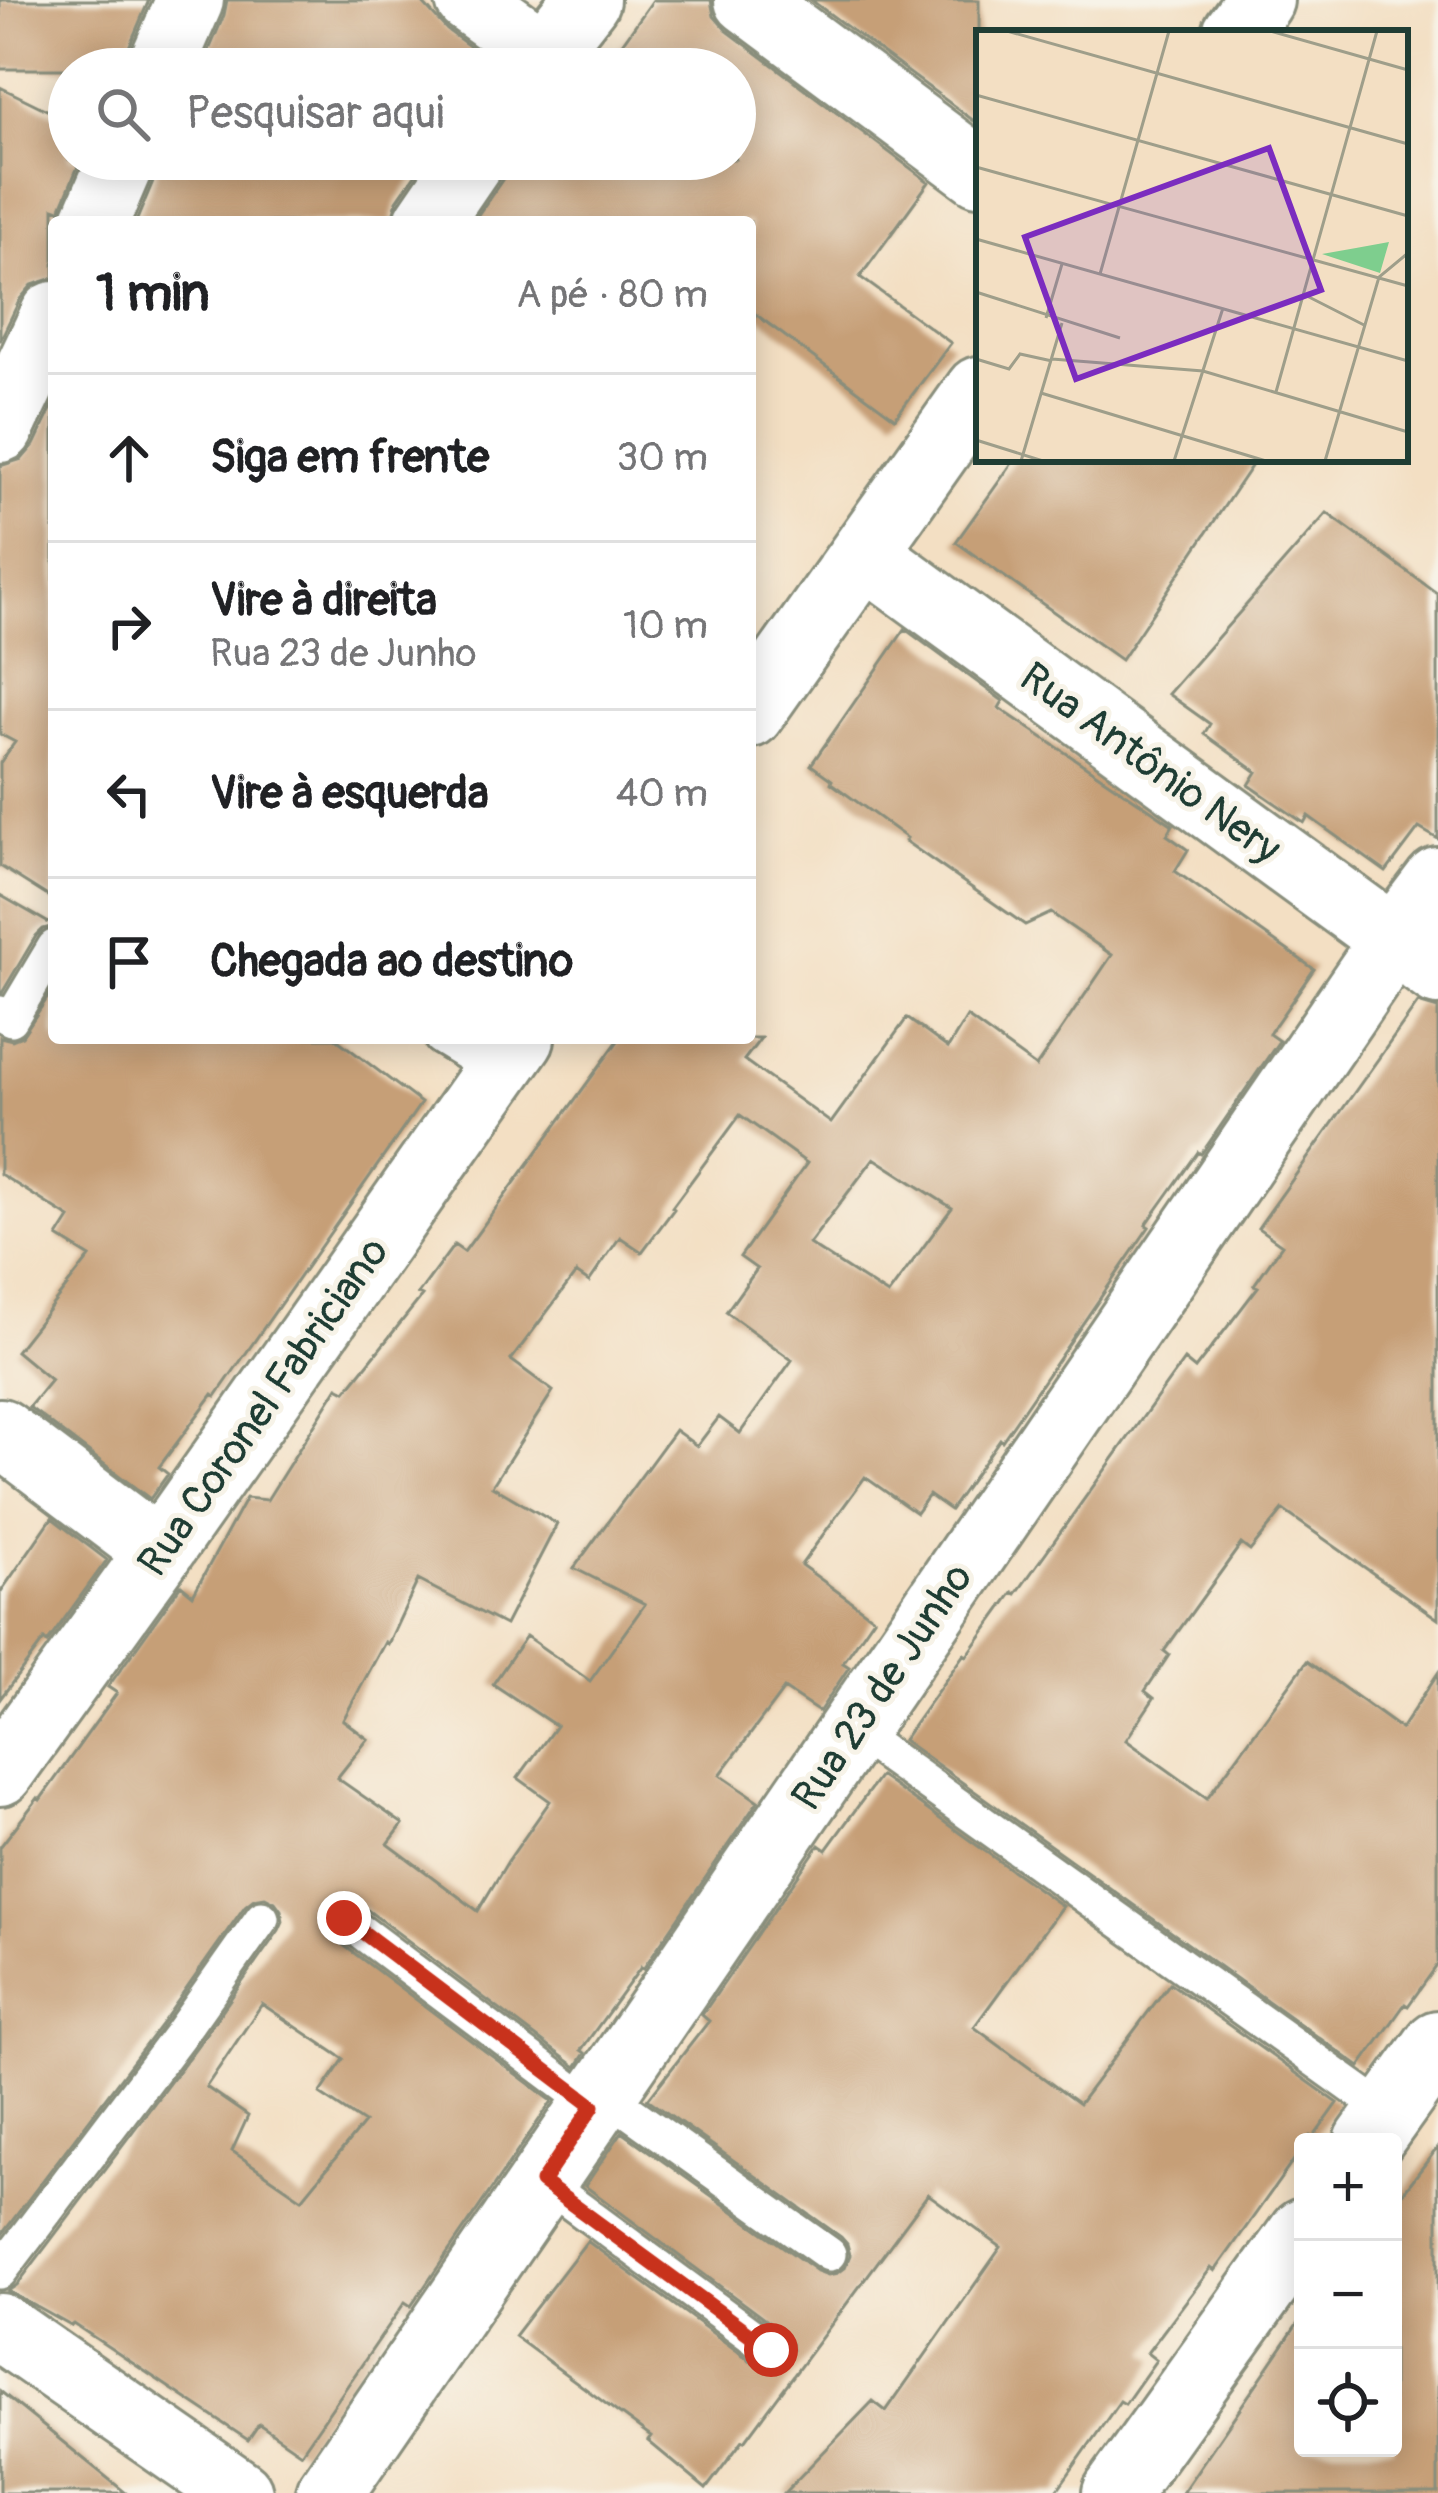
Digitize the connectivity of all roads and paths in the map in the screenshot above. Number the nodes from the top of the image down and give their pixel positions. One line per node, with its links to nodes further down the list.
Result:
1 (190, 0): 7 (street)
2 (469, 0): 8 (street)
3 (586, 0): 9 (street)
4 (748, 0): 10 (street)
5 (1259, 0): 6 (street)
6 (1238, 30)
7 (169, 48)
8 (523, 48)
9 (548, 48)
10 (976, 170)
11 (113, 180): 13 (street)
12 (457, 180): 14 (street)
13 (98, 216)
14 (432, 216)
15 (48, 329): 17 (street)
16 (976, 394): 18 (street)
17 (0, 429)
18 (863, 553): 19 (street); 21 (street, Rua Antônio Nery)
19 (756, 705)
20 (1438, 881): 21 (street, Rua 23 de Junho)
21 (1416, 956): 28 (street, Rua 23 de Junho)
22 (48, 957): 23 (lane)
23 (0, 1013)
24 (465, 1044): 25 (lane)
25 (509, 1055): 27 (street, Rua Coronel Fabriciano)
26 (0, 1432): 27 (street)
27 (159, 1552): 29 (street, Rua Coronel Fabriciano)
28 (851, 1730): 33 (street, Rua 23 de Junho); 34 (lane)
29 (0, 1772)
30 (262, 1918): 38 (lane)
31 (344, 1918): 33 (lane)
32 (1438, 2044): 34 (street)
33 (598, 2100): 35 (street, Rua 23 de Junho); 37 (lane)
34 (1378, 2127)
35 (542, 2182): 39 (lane); 41 (street, Rua 23 de Junho)
36 (1297, 2241): 42 (street)
37 (829, 2254)
38 (1, 2316): 40 (street)
39 (771, 2350)
40 (239, 2493)
41 (329, 2493)
42 (1116, 2493)

